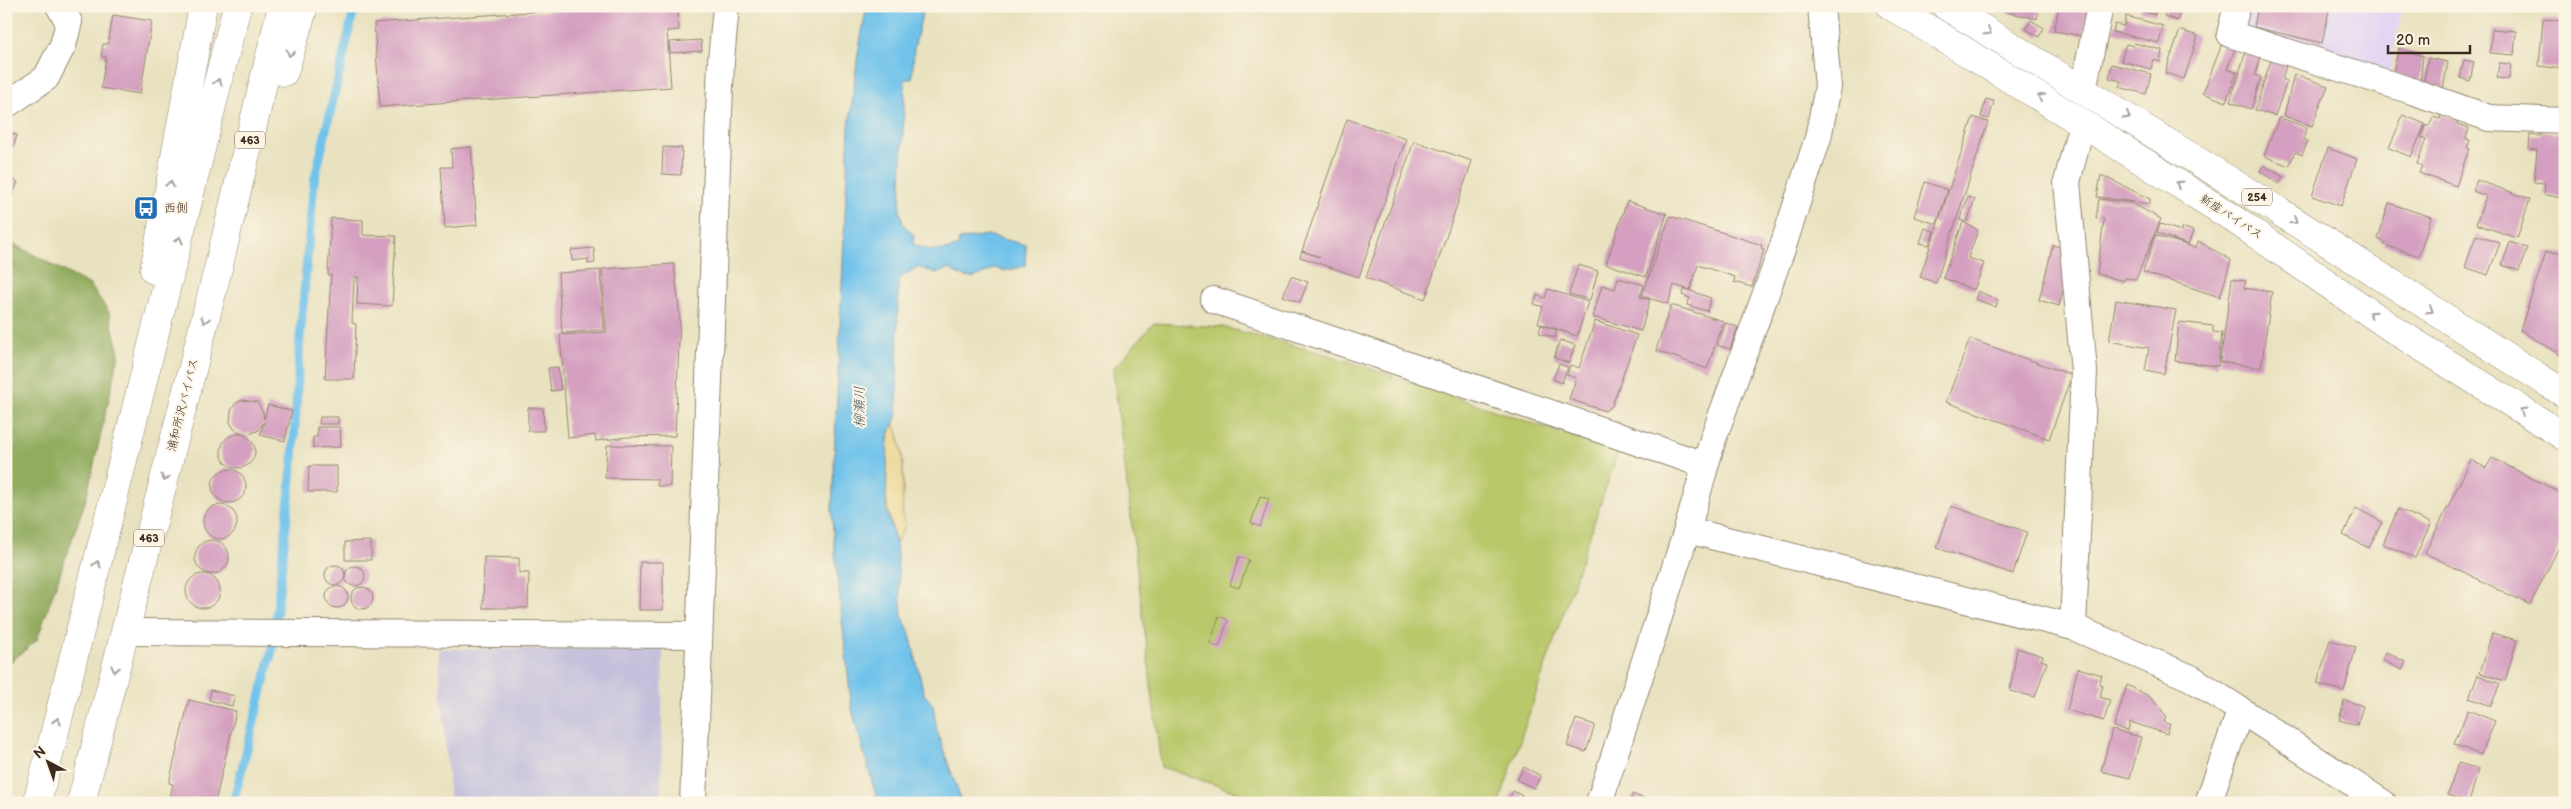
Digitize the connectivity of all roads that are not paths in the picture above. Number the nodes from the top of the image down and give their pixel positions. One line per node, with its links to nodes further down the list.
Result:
1 (60, 6): 13 (street)
2 (203, 6): 20 (highway, one-way to 2)
3 (237, 6): 20 (highway, one-way to 3)
4 (282, 6): 16 (highway, 浦和所沢バイパス / 463)
5 (304, 6): 16 (highway, one-way to 16)
6 (726, 6): 25 (street)
7 (1891, 6): 15 (highway, 新座バイパス / 254, one-way to 7)
8 (1946, 6): 12 (highway, 254, one-way to 12)
9 (2100, 6): 12 (street)
10 (2237, 6): 14 (street)
11 (1815, 9): 21 (street)
12 (2083, 90): 18 (highway, 254, one-way to 18)
13 (6, 105)
14 (2565, 121)
15 (2082, 122): 19 (highway, 新座バイパス / 254, one-way to 15); 23 (street)
16 (218, 273): 24 (highway, 浦和所沢バイパス / 463, one-way to 24)
17 (1214, 300): 21 (street)
18 (2565, 394)
19 (2565, 437)
20 (125, 457): 27 (highway, one-way to 20)
21 (1706, 465): 22 (street)
22 (1687, 530): 23 (street); 30 (street)
23 (2073, 627): 26 (street)
24 (125, 632): 25 (street); 28 (highway, 浦和所沢バイパス / 463, one-way to 28)
25 (698, 635): 29 (street)
26 (2240, 712): 31 (street); 32 (street)
27 (37, 803)
28 (81, 803)
29 (693, 803)
30 (1599, 803)
31 (2208, 803)
32 (2383, 803)

